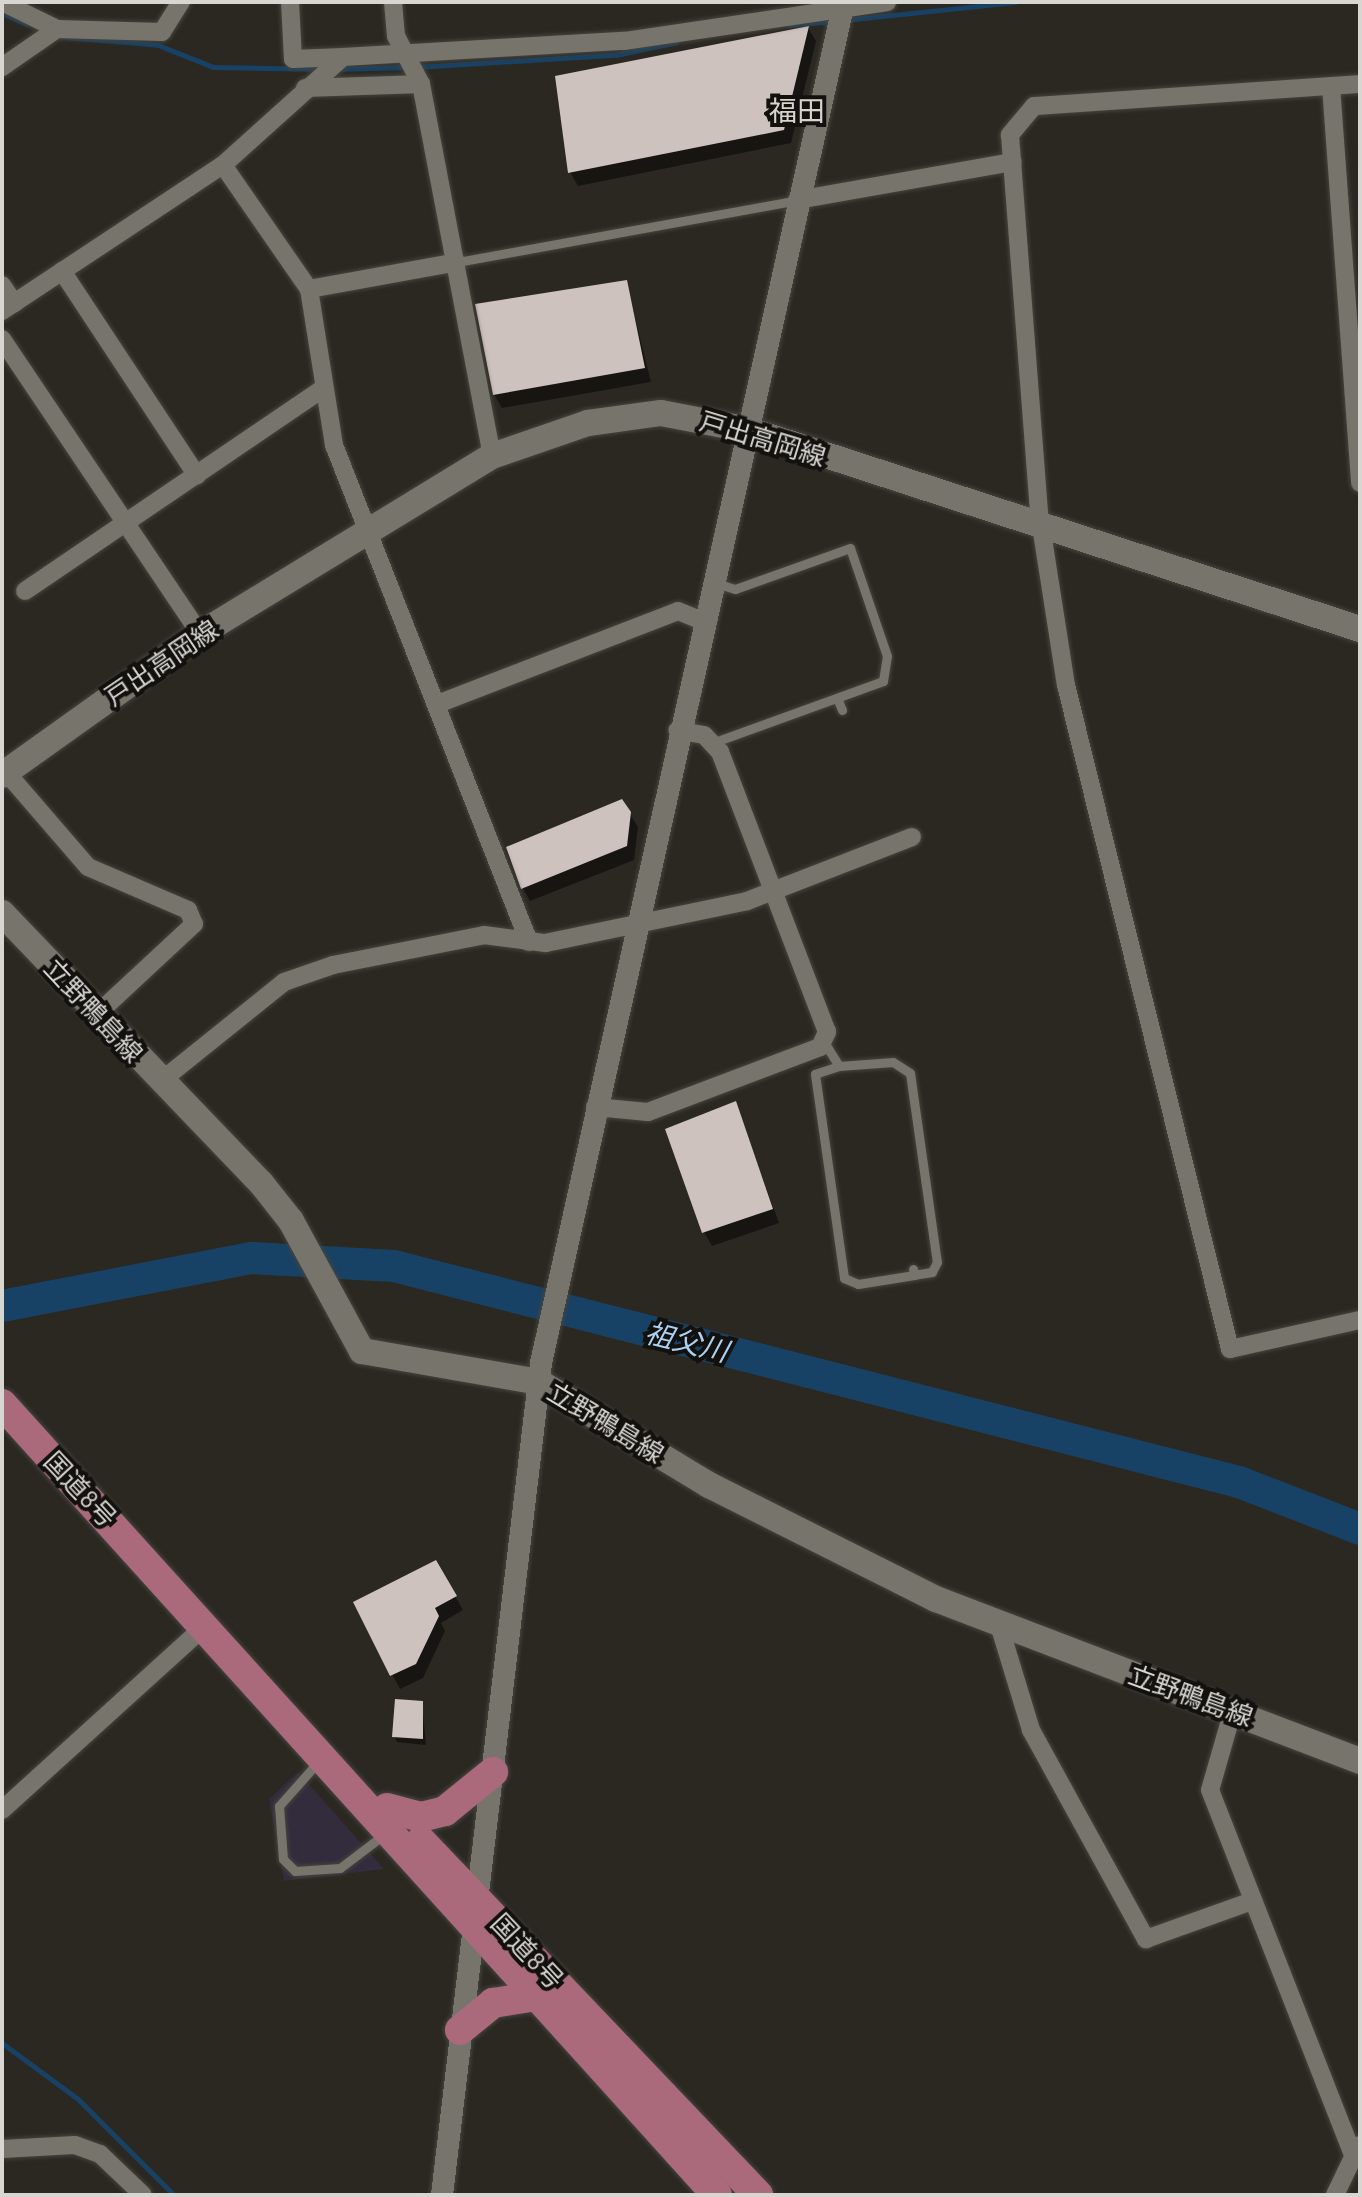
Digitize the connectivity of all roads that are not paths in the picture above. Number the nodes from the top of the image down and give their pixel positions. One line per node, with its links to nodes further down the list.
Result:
1 (2, 2): 7 (street)
2 (181, 2): 7 (street)
3 (290, 2): 8 (street)
4 (393, 2): 10 (street)
5 (887, 2): 6 (street)
6 (844, 4): 10 (street); 16 (street)
7 (57, 29): 9 (street)
8 (338, 60): 10 (street); 11 (street)
9 (2, 67)
10 (414, 69): 11 (street); 17 (street)
11 (311, 82): 15 (street)
12 (1360, 84): 13 (street)
13 (1331, 86): 14 (street); 27 (street)
14 (1013, 162): 16 (street); 29 (street)
15 (223, 165): 18 (street); 20 (street)
16 (797, 200): 17 (lane); 24 (street)
17 (457, 262): 20 (street); 25 (street)
18 (62, 271): 21 (street); 26 (street)
19 (2, 285): 21 (street)
20 (309, 289): 23 (street)
21 (8, 307)
22 (2, 339): 28 (street)
23 (321, 390): 26 (street); 30 (street)
24 (749, 430): 25 (main road, 戸出高岡線); 29 (main road, 戸出高岡線); 31 (street)
25 (492, 456): 30 (main road, 戸出高岡線)
26 (197, 476): 28 (street)
27 (1360, 483)
28 (126, 525): 32 (street); 35 (street)
29 (1041, 528): 34 (main road, 戸出高岡線); 52 (street)
30 (366, 530): 35 (main road, 戸出高岡線); 37 (street)
31 (712, 582): 33 (street); 36 (lane)
32 (25, 591)
33 (703, 621): 37 (street); 39 (street)
34 (1360, 629)
35 (200, 634): 41 (main road, 戸出高岡線)
36 (837, 698): 38 (lane); 40 (lane)
37 (440, 703): 46 (street)
38 (842, 710)
39 (677, 730): 40 (street); 45 (street)
40 (712, 743): 43 (street)
41 (4, 774): 47 (street)
42 (912, 837): 43 (street)
43 (772, 894): 45 (street); 48 (street)
44 (2, 913): 47 (main road, 立野鴨島線)
45 (634, 925): 46 (street); 51 (street)
46 (529, 942): 50 (street)
47 (97, 1014): 50 (main road, 立野鴨島線)
48 (824, 1042): 49 (lane); 51 (street)
49 (839, 1066): 49 (lane)
50 (161, 1081): 53 (main road, 立野鴨島線)
51 (595, 1107): 53 (street)
52 (1360, 1320)
53 (540, 1373): 56 (main road, 立野鴨島線); 61 (street)
54 (2, 1404): 55 (highway, 国道8号)
55 (206, 1625): 58 (highway, 国道8号); 62 (street)
56 (1000, 1628): 57 (main road, 立野鴨島線); 65 (street)
57 (1233, 1710): 60 (main road, 立野鴨島線); 65 (street)
58 (290, 1715): 59 (highway, 国道8号); 63 (highway, 国道8号)
59 (325, 1756): 63 (highway, 国道8号); 63 (lane)
60 (1360, 1761)
61 (493, 1772): 63 (highway); 64 (street)
62 (2, 1810)
63 (388, 1819): 64 (highway, 国道8号); 66 (highway, 国道8号)
64 (476, 1896): 66 (street); 74 (highway, 国道8号)
65 (1252, 1901): 70 (street)
66 (473, 1930): 67 (highway, 国道8号); 68 (street)
67 (536, 1996): 68 (highway); 73 (highway, 国道8号)
68 (460, 2030): 72 (street)
69 (2, 2149): 71 (street)
70 (1357, 2149): 75 (street)
71 (143, 2195)
72 (442, 2195)
73 (717, 2195)
74 (758, 2195)
75 (1335, 2195)

